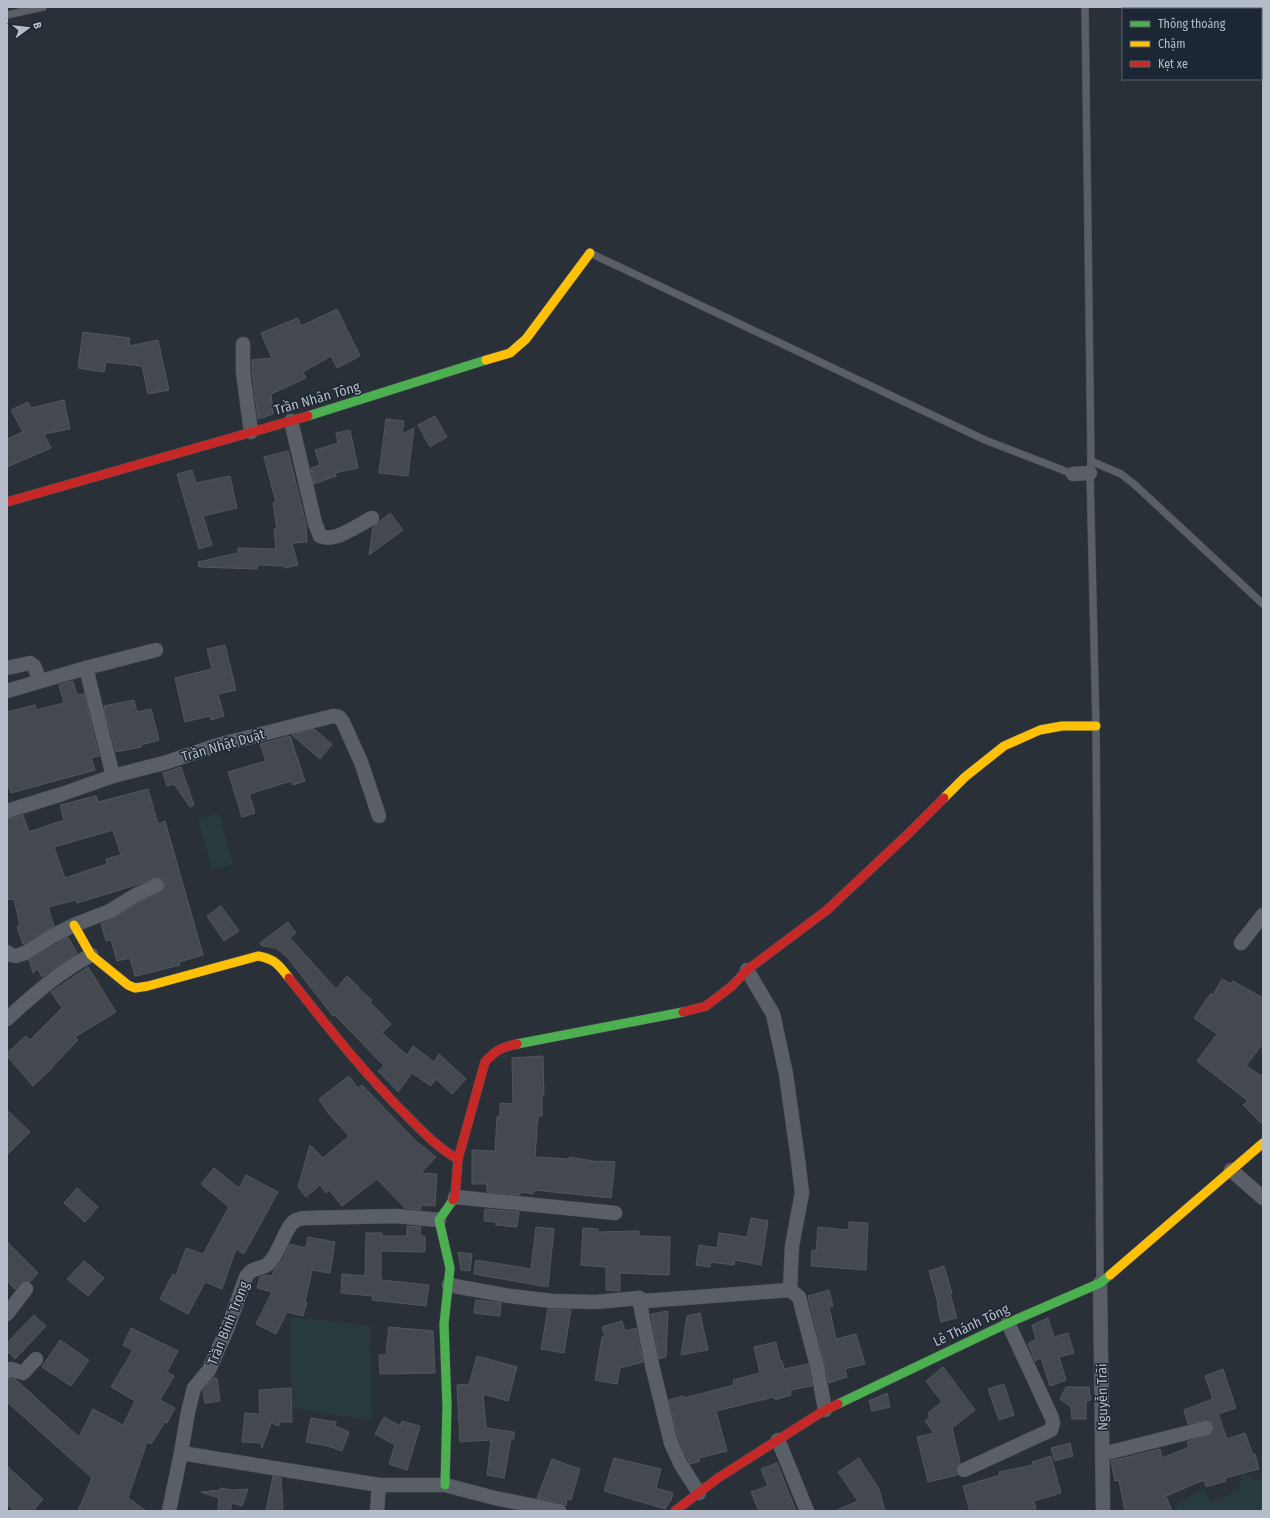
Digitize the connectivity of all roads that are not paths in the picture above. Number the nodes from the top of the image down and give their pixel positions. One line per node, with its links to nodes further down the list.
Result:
1 (43, 7): 3 (lane)
2 (1085, 7): 8 (lane)
3 (7, 15)
4 (590, 253): 6 (street, Trần Nhân Tông); 9 (lane)
5 (243, 344): 7 (street)
6 (291, 421): 7 (street, Trần Nhân Tông); 11 (street)
7 (251, 432): 10 (street, Trần Nhân Tông)
8 (1091, 467): 9 (street); 12 (lane); 18 (lane)
9 (1073, 474)
10 (7, 502)
11 (372, 518)
12 (1263, 604)
13 (156, 650): 15 (street)
14 (7, 668): 16 (street)
15 (86, 668): 16 (street); 19 (street)
16 (40, 681): 17 (street)
17 (7, 691)
18 (1096, 726): 28 (street); 37 (lane)
19 (113, 776): 20 (street, Trần Nhật Duật); 21 (street, Trần Nhật Duật)
20 (7, 811)
21 (379, 816)
22 (157, 885): 24 (street)
23 (1263, 915): 25 (street)
24 (74, 925): 26 (street); 27 (street)
25 (1241, 943)
26 (7, 952)
27 (91, 955): 29 (street); 31 (street)
28 (748, 970): 31 (street); 40 (street)
29 (7, 1019)
30 (1263, 1143): 32 (street, Lê Thánh Tông)
31 (458, 1159): 33 (street)
32 (1231, 1170): 34 (street); 37 (street, Lê Thánh Tông)
33 (455, 1197): 35 (street); 36 (street)
34 (1263, 1198)
35 (615, 1213)
36 (439, 1220): 38 (street); 49 (street, Trần Bình Trọng)
37 (1100, 1283): 43 (street, Lê Thánh Tông); 50 (street, Nguyễn Trãi)
38 (449, 1285): 41 (street); 53 (street)
39 (26, 1289): 42 (street)
40 (790, 1290): 41 (street); 46 (street)
41 (639, 1298): 54 (street)
42 (7, 1314)
43 (1008, 1323): 46 (street, Lê Thánh Tông); 51 (street)
44 (36, 1359): 45 (street)
45 (7, 1371)
46 (825, 1410): 48 (street, Lê Thánh Tông)
47 (1206, 1428): 50 (street)
48 (778, 1440): 54 (street, Lê Thánh Tông); 59 (street)
49 (181, 1453): 52 (street); 55 (street, Trần Bình Trọng)
50 (1103, 1454): 60 (street, Nguyễn Trãi)
51 (964, 1470)
52 (379, 1485): 53 (street); 56 (street)
53 (445, 1485): 57 (street)
54 (699, 1493): 58 (street, Lê Thánh Tông)
55 (169, 1511)
56 (377, 1511)
57 (560, 1511)
58 (675, 1511)
59 (807, 1511)
60 (1103, 1511)

